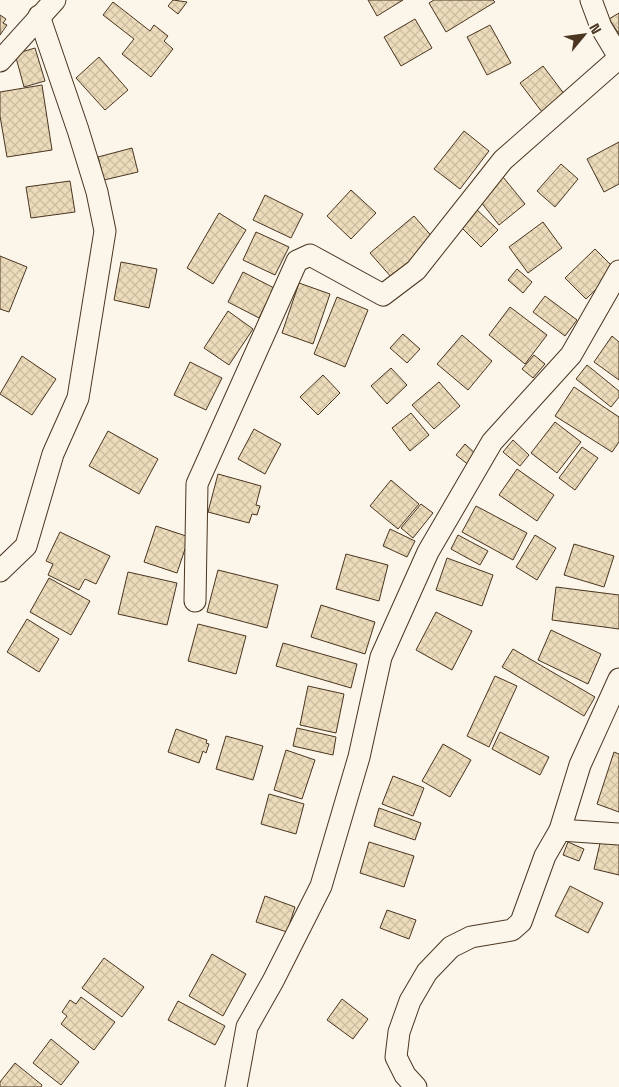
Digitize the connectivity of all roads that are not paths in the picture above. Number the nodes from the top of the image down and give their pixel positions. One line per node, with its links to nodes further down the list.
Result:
1 (56, 0): 3 (street)
2 (591, 0): 4 (street)
3 (39, 16): 5 (street); 7 (street)
4 (619, 58): 8 (street)
5 (0, 61)
6 (619, 271): 12 (street)
7 (0, 571)
8 (195, 602)
9 (619, 679): 10 (street)
10 (560, 830): 11 (street); 13 (street)
11 (619, 834)
12 (236, 1087)
13 (416, 1087)

